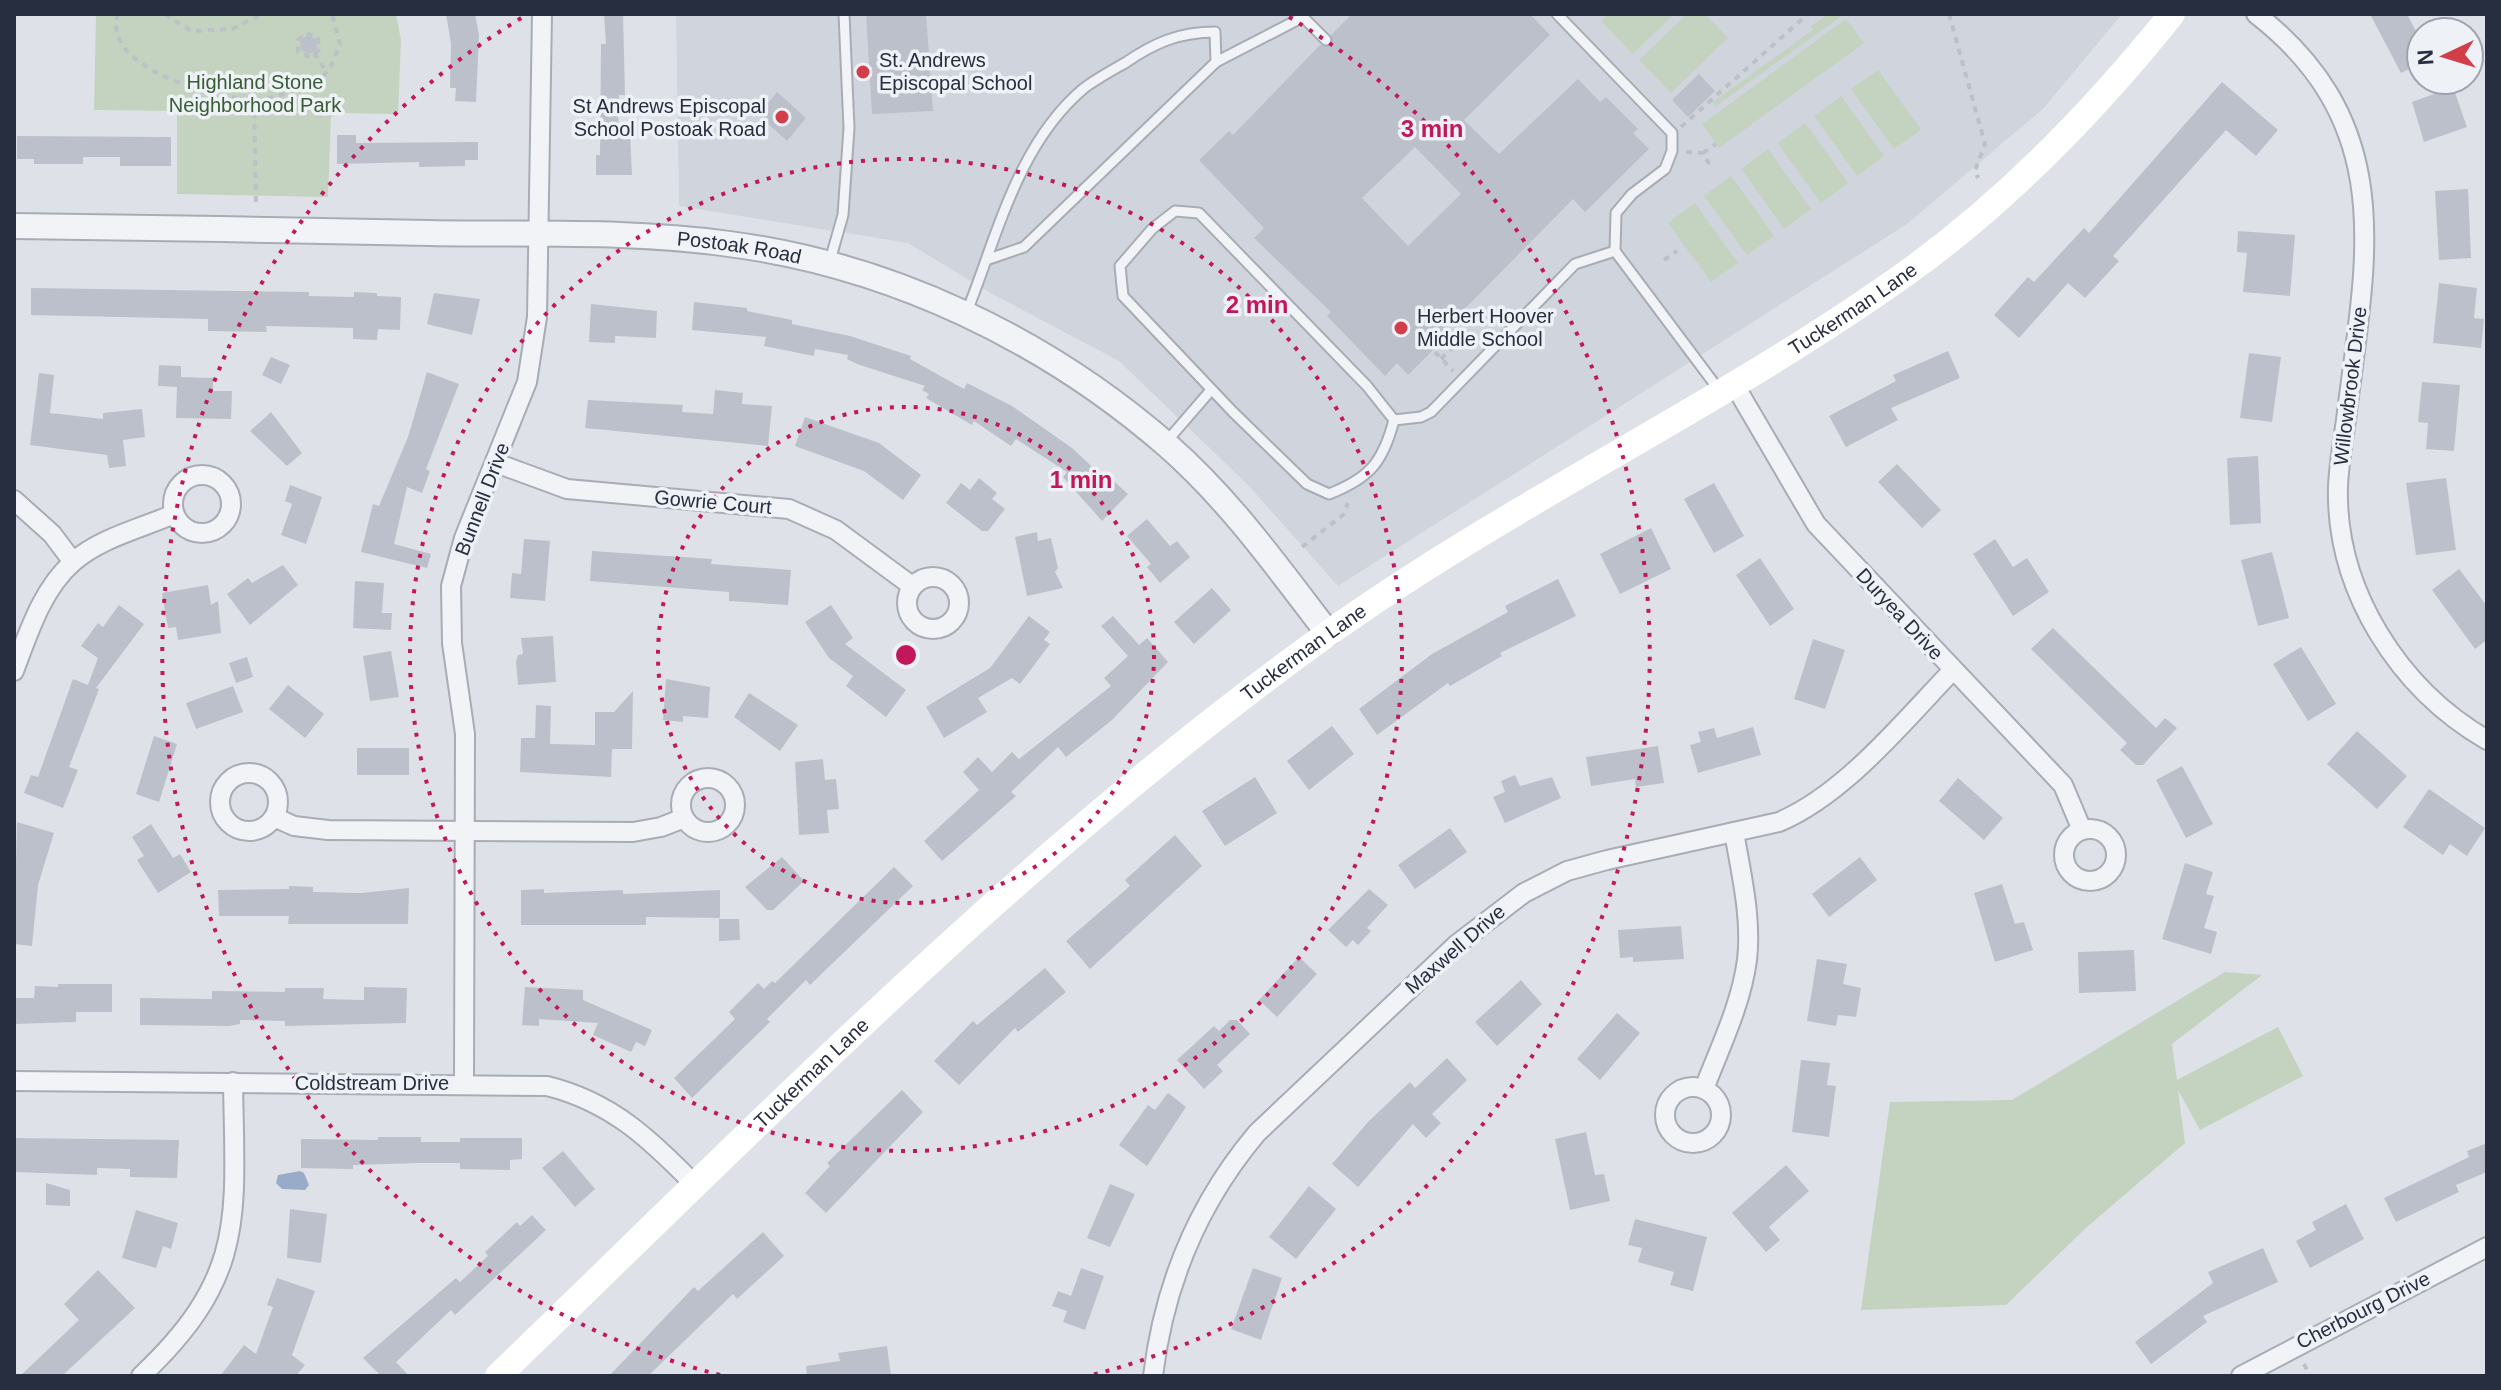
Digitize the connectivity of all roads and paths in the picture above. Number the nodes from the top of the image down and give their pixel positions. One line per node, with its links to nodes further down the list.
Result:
1 (118, 14): 16 (path)
2 (165, 14): 3 (path)
3 (262, 14)
4 (332, 14): 15 (path)
5 (542, 14): 25 (street, Bunnell Drive)
6 (844, 14): 30 (lane)
7 (1557, 14): 26 (lane)
8 (1808, 14): 17 (path)
9 (1949, 14): 22 (path)
10 (2172, 14): 36 (main road, Tuckerman Lane)
11 (2256, 14): 50 (street, Willowbrook Drive)
12 (1326, 40): 14 (lane)
13 (314, 53): 13 (path); 15 (path)
14 (1216, 62): 28 (lane); 28 (lane)
15 (327, 72): 16 (path)
16 (254, 100): 24 (path)
17 (1684, 124)
18 (1716, 144): 20 (path)
19 (1684, 152): 20 (path)
20 (1703, 153): 21 (path)
21 (1711, 167)
22 (1978, 178)
23 (14, 226): 24 (street, Postoak Road)
24 (257, 230): 25 (street, Postoak Road)
25 (539, 235): 30 (street, Postoak Road); 40 (street, Bunnell Drive)
26 (1615, 251): 35 (lane); 36 (lane)
27 (1677, 251): 29 (path)
28 (986, 260): 31 (lane)
29 (1664, 260)
30 (829, 264): 31 (street, Postoak Road)
31 (966, 314): 39 (street, Postoak Road)
32 (1466, 334): 34 (path)
33 (1435, 352): 34 (path)
34 (1441, 359): 35 (path)
35 (1461, 380): 38 (lane)
36 (1727, 388): 47 (main road, Tuckerman Lane); 49 (street, Duryea Drive)
37 (1211, 390): 38 (lane); 39 (lane); 41 (lane)
38 (1394, 420): 41 (lane)
39 (1165, 444): 47 (street, Postoak Road)
40 (496, 463): 46 (street, Gowrie Court); 54 (street, Bunnell Drive)
41 (1356, 484): 44 (path)
42 (14, 500): 45 (street)
43 (174, 514): 45 (street)
44 (1302, 547)
45 (73, 562): 48 (street)
46 (912, 586)
47 (1328, 633): 60 (main road, Tuckerman Lane)
48 (14, 671)
49 (1952, 671): 53 (street, Duryea Drive); 55 (street, Maxwell Drive)
50 (2487, 740)
51 (274, 817): 54 (street)
52 (684, 818): 54 (street)
53 (2082, 830)
54 (466, 831): 58 (street, Bunnell Drive)
55 (1734, 832): 59 (street); 64 (street, Maxwell Drive)
56 (14, 1081): 57 (street, Coldstream Drive)
57 (233, 1082): 58 (street, Coldstream Drive); 62 (street)
58 (464, 1084): 60 (street, Coldstream Drive)
59 (1704, 1089)
60 (696, 1186): 63 (main road, Tuckerman Lane)
61 (2487, 1247): 65 (street, Cherbourg Drive)
62 (141, 1376)
63 (498, 1376)
64 (1153, 1376)
65 (2241, 1376)

